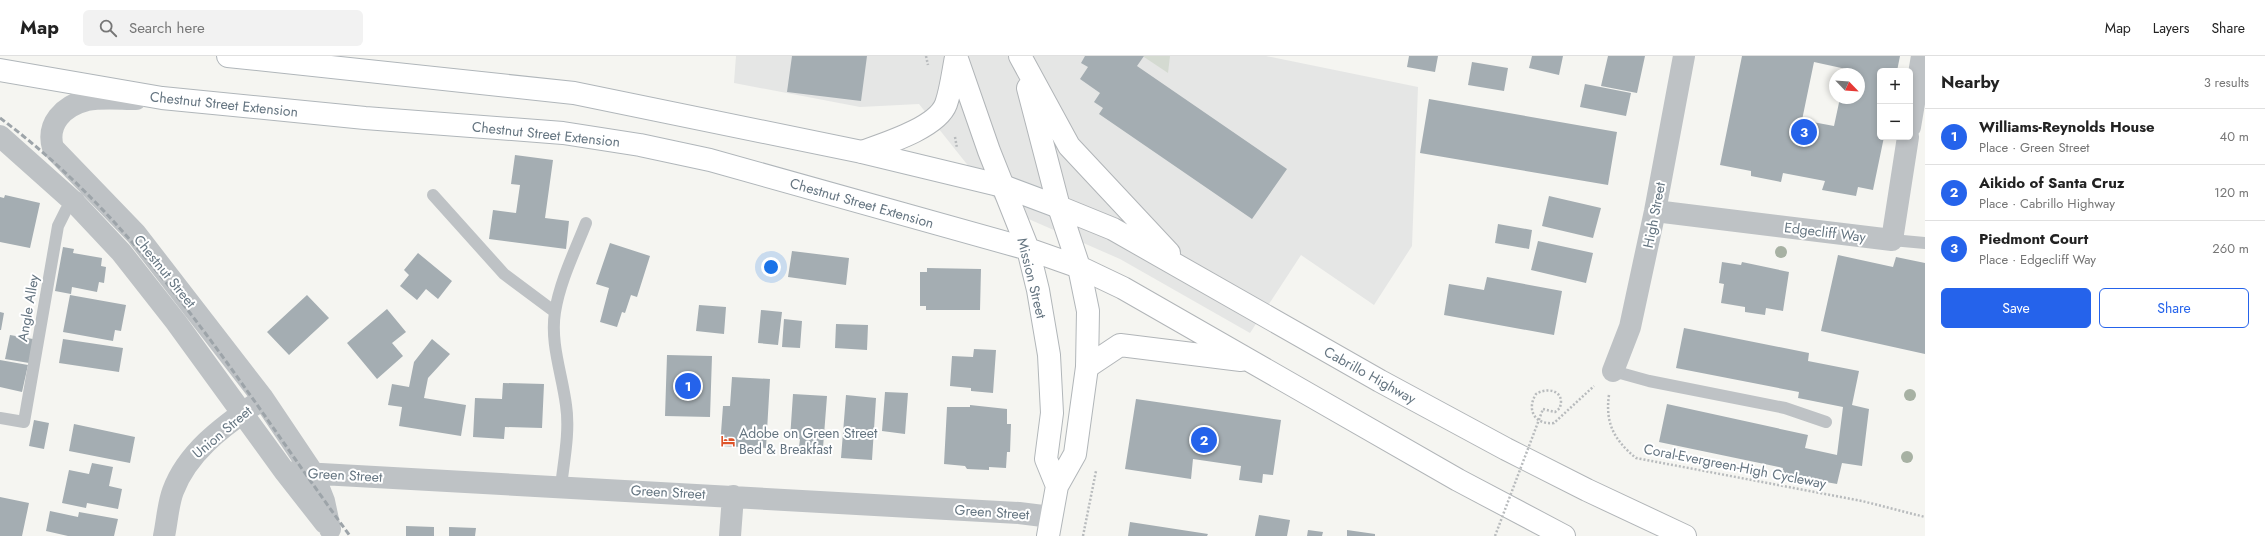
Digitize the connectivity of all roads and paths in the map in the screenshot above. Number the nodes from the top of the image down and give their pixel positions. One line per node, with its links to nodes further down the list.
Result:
1 (228, 56): 13 (main road)
2 (956, 56): 13 (main road); 15 (main road, Mission Street)
3 (1020, 56): 18 (main road); 25 (main road)
4 (1684, 56): 19 (street, High Street)
5 (1922, 56): 8 (street)
6 (0, 70): 7 (main road, Chestnut Street Extension)
7 (162, 98): 14 (street, Chestnut Street); 23 (main road, Chestnut Street Extension)
8 (1913, 109)
9 (0, 136): 17 (street, Chestnut Street)
10 (955, 137): 12 (path)
11 (1908, 140): 21 (street)
12 (957, 149)
13 (862, 152): 15 (main road)
14 (90, 186): 17 (lane, Angle Alley); 30 (street, Chestnut Street)
15 (1003, 186): 18 (main road); 23 (main road, Mission Street)
16 (433, 195): 26 (lane)
17 (74, 202): 31 (street, Chestnut Street); 32 (lane, Angle Alley)
18 (1059, 207): 24 (main road); 25 (main road, Cabrillo Highway)
19 (1655, 211): 21 (street, Edgecliff Way); 29 (street, High Street)
20 (586, 223): 26 (lane)
21 (1892, 240): 22 (lane)
22 (1925, 242)
23 (1028, 249): 24 (main road, Chestnut Street Extension); 37 (main road, Mission Street)
24 (1079, 267): 27 (main road); 28 (main road)
25 (1184, 269): 46 (main road, Cabrillo Highway)
26 (555, 312): 36 (lane)
27 (1251, 361): 28 (main road); 45 (main road)
28 (1087, 367): 37 (main road)
29 (1613, 371): 33 (lane); 39 (path, Coral-Evergreen-High Cycleway); 44 (path, bridge)
30 (262, 397): 31 (street, Union Street); 35 (street, Chestnut Street)
31 (243, 413): 34 (street, Chestnut Street); 42 (street, Union Street)
32 (0, 418)
33 (1826, 422)
34 (285, 472): 35 (street, Green Street); 41 (street, Chestnut Street)
35 (313, 473): 36 (street, Green Street); 41 (street, Chestnut Street)
36 (561, 486): 38 (street, Green Street)
37 (1057, 486): 40 (main road)
38 (732, 496): 40 (street, Green Street); 43 (street)
39 (1925, 517)
40 (1050, 527)
41 (332, 532)
42 (164, 536)
43 (730, 536)
44 (1495, 536)
45 (1564, 536)
46 (1685, 536)

